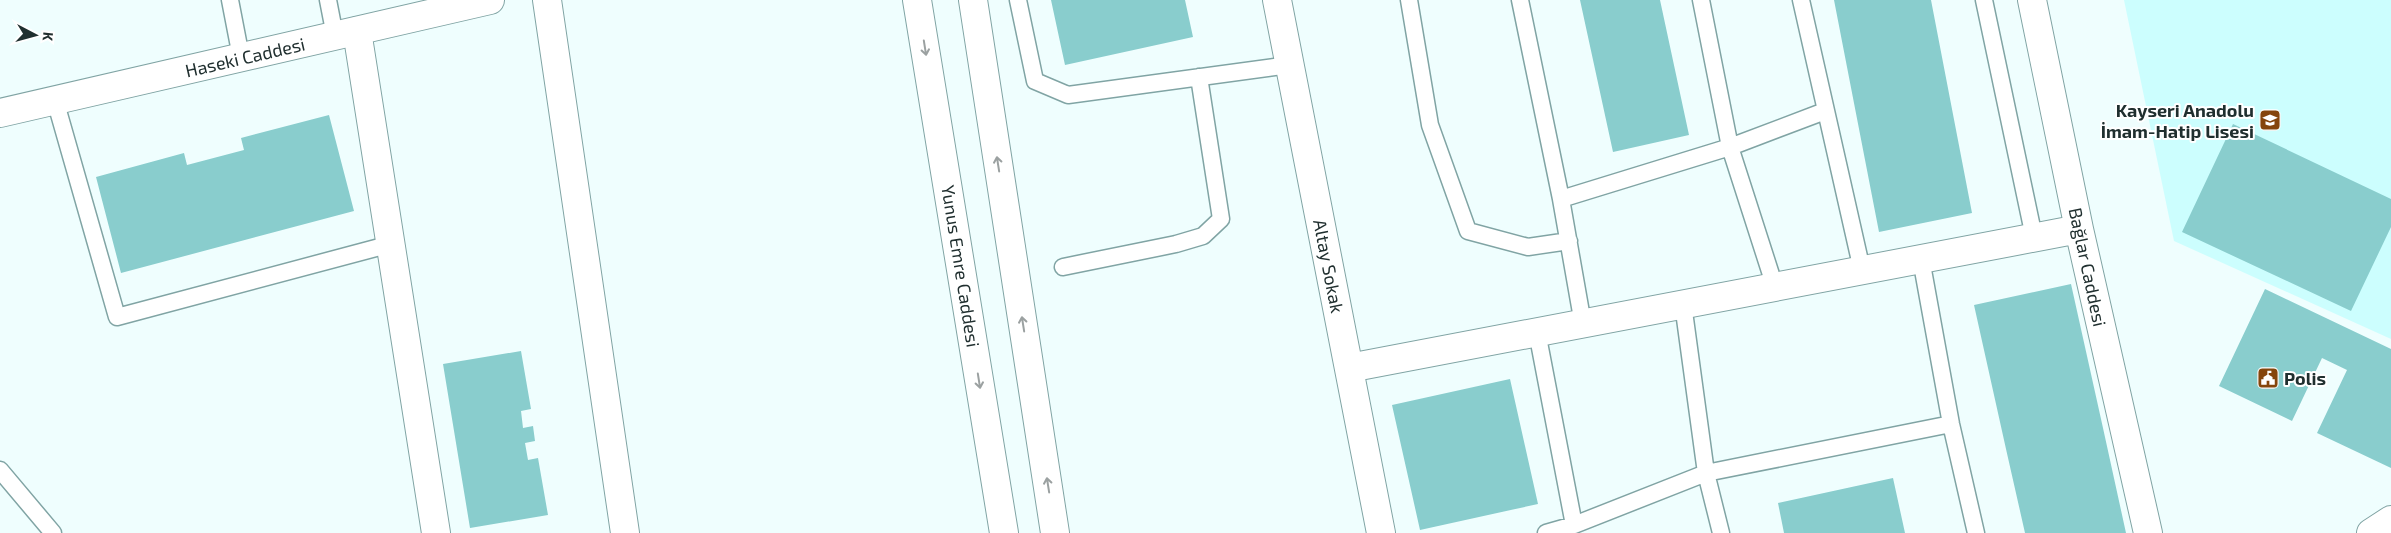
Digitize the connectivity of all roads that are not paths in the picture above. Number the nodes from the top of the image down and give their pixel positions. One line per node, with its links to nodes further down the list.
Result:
1 (230, 0): 17 (lane)
2 (328, 0): 16 (lane)
3 (490, 0): 15 (main road, Haseki Caddesi)
4 (547, 0): 44 (main road)
5 (917, 0): 45 (main road, Yunus Emre Caddesi, one-way to 45)
6 (973, 0): 46 (main road, one-way to 6)
7 (1018, 0): 19 (lane)
8 (1277, 0): 18 (main road, Altay Sokak)
9 (1409, 0): 27 (lane)
10 (1520, 0): 24 (lane)
11 (1701, 0): 23 (lane)
12 (1801, 0): 21 (lane)
13 (1984, 0): 26 (lane)
14 (2032, 0): 25 (main road, Bağlar Caddesi)
15 (455, 4): 16 (main road, Haseki Caddesi)
16 (346, 33): 17 (main road, Haseki Caddesi); 28 (main road)
17 (241, 58): 20 (main road, Haseki Caddesi)
18 (1289, 65): 19 (lane); 36 (main road, Altay Sokak)
19 (1199, 77): 30 (lane)
20 (55, 100): 22 (main road, Haseki Caddesi); 28 (lane)
21 (1825, 111): 23 (lane); 31 (lane)
22 (0, 113)
23 (1730, 147): 24 (lane); 32 (lane)
24 (1561, 199): 27 (lane)
25 (2079, 229): 26 (main road); 51 (main road, Bağlar Caddesi)
26 (2034, 237): 29 (main road)
27 (1569, 241): 34 (lane)
28 (391, 244): 43 (main road)
29 (1921, 259): 31 (main road); 37 (lane)
30 (1063, 267)
31 (1862, 270): 32 (main road)
32 (1775, 287): 33 (main road)
33 (1683, 304): 34 (main road); 39 (lane)
34 (1583, 324): 35 (main road)
35 (1538, 332): 36 (main road); 41 (lane)
36 (1349, 368): 47 (main road, Altay Sokak)
37 (1951, 424): 39 (lane); 50 (lane)
38 (0, 470): 42 (lane)
39 (1706, 473): 41 (lane); 49 (lane)
40 (2391, 520): 52 (main road)
41 (1574, 525): 48 (lane)
42 (53, 533)
43 (436, 533)
44 (625, 533)
45 (1004, 533)
46 (1055, 533)
47 (1381, 533)
48 (1546, 533)
49 (1721, 533)
50 (1976, 533)
51 (2148, 533)
52 (2371, 533)

